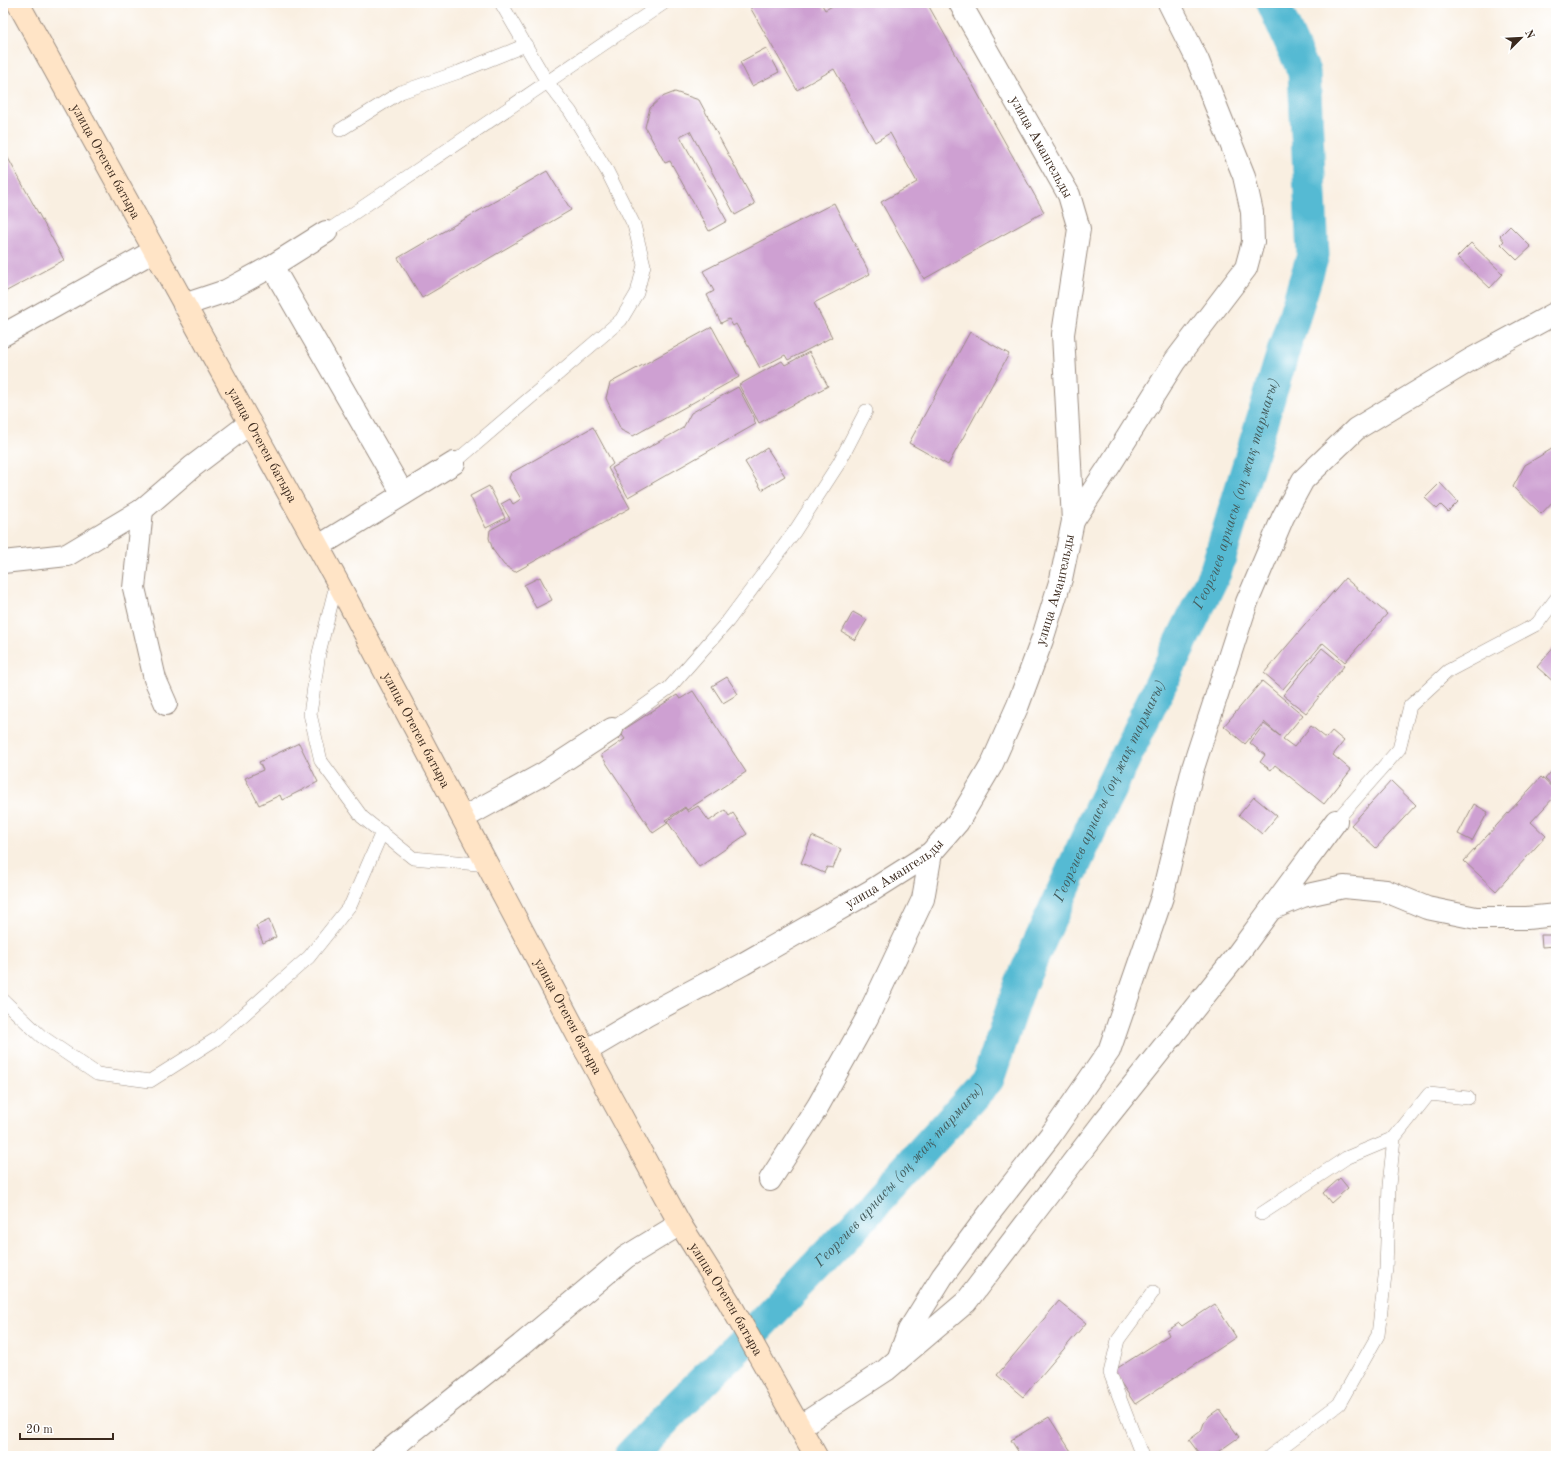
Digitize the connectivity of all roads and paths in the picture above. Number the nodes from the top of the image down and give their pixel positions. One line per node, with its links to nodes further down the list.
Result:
1 (18, 3): 10 (main road, улица Отеген батыра)
2 (501, 3): 6 (lane)
3 (664, 3): 7 (lane)
4 (960, 3): 20 (street, улица Амангельды)
5 (1169, 3): 20 (street)
6 (526, 45): 7 (lane); 8 (lane)
7 (547, 82): 9 (lane); 17 (lane)
8 (340, 130)
9 (326, 232): 11 (street)
10 (154, 251): 12 (main road, улица Отеген батыра); 14 (street)
11 (272, 266): 12 (street); 18 (street)
12 (184, 305): 16 (main road, улица Отеген батыра)
13 (1556, 313): 42 (street)
14 (3, 335)
15 (866, 411): 26 (lane)
16 (250, 423): 19 (street); 21 (main road, улица Отеген батыра)
17 (454, 463): 18 (street)
18 (403, 494): 21 (street)
19 (142, 510): 22 (street); 25 (street)
20 (1073, 522): 30 (street, улица Амангельды)
21 (319, 546): 23 (main road, улица Отеген батыра)
22 (3, 562)
23 (337, 580): 27 (main road, улица Отеген батыра); 29 (lane)
24 (1556, 599): 28 (lane)
25 (166, 704)
26 (612, 729): 27 (street)
27 (463, 818): 31 (main road, улица Отеген батыра)
28 (1336, 821): 32 (street)
29 (382, 832): 31 (lane); 34 (lane)
30 (931, 853): 35 (street, улица Амангельды); 38 (street)
31 (488, 865): 35 (main road, улица Отеген батыра)
32 (1271, 909): 33 (street); 42 (street)
33 (1556, 915)
34 (3, 1000)
35 (586, 1051): 40 (main road, улица Отеген батыра)
36 (1468, 1098): 37 (lane)
37 (1394, 1138): 39 (lane); 47 (lane)
38 (770, 1180)
39 (1261, 1214)
40 (680, 1224): 43 (main road, улица Отеген батыра); 44 (street)
41 (1153, 1292): 46 (lane)
42 (898, 1360): 43 (street)
43 (799, 1427): 45 (main road, улица Отеген батыра)
44 (382, 1456)
45 (816, 1456)
46 (1142, 1456)
47 (1270, 1456)

